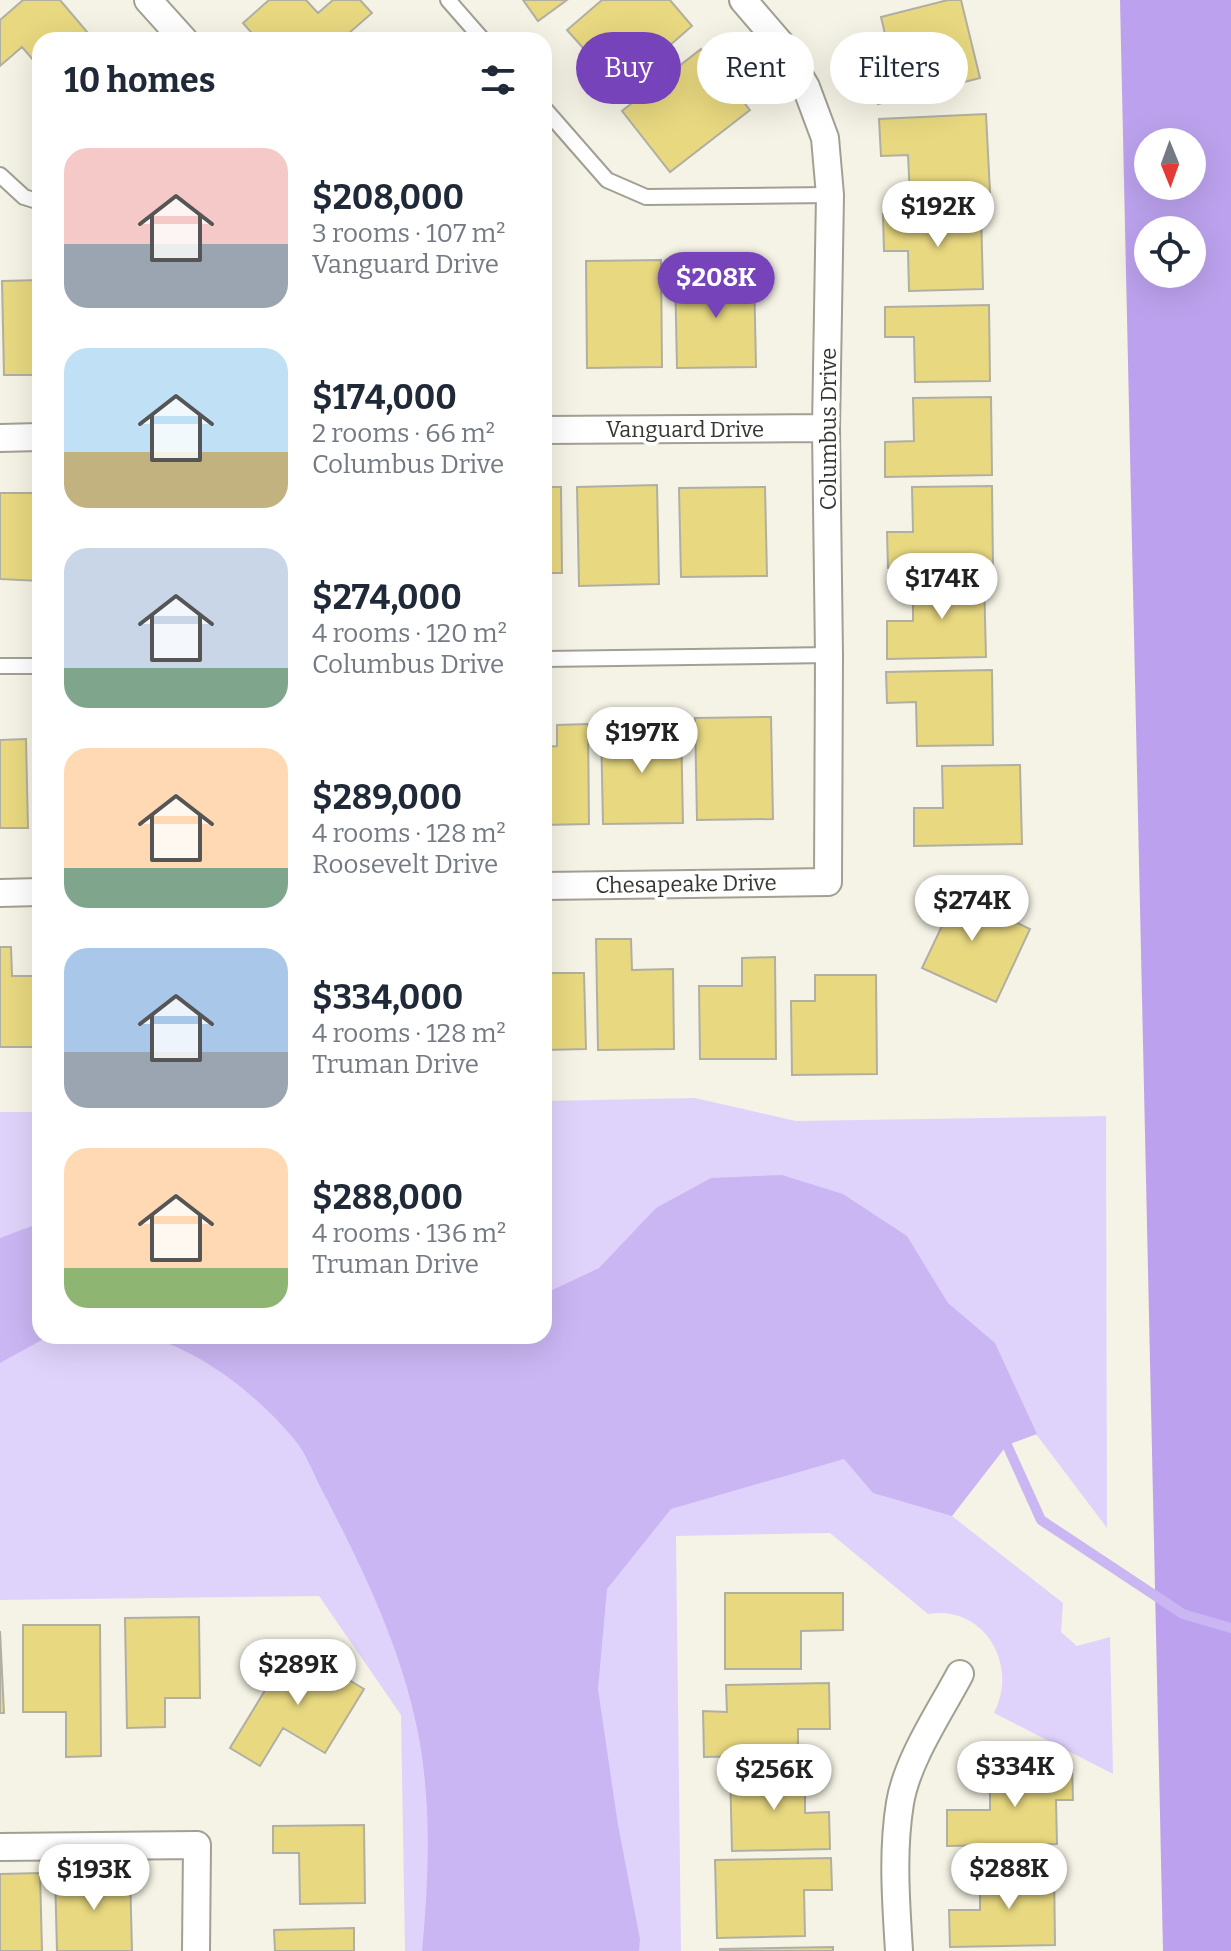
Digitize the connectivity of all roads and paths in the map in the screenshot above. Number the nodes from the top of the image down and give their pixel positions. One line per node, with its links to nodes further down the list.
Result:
1 (148, 0): 4 (street)
2 (448, 0): 5 (lane)
3 (743, 0): 8 (street, Columbus Drive)
4 (177, 32)
5 (476, 32)
6 (552, 117): 8 (lane)
7 (0, 175): 9 (lane)
8 (830, 195): 10 (street, Columbus Drive)
9 (32, 200)
10 (826, 428): 11 (street, Vanguard Drive); 14 (street, Columbus Drive)
11 (552, 430)
12 (32, 437): 13 (street)
13 (0, 438)
14 (829, 655): 15 (lane); 18 (street, Columbus Drive)
15 (552, 659)
16 (0, 666): 17 (lane)
17 (32, 666)
18 (828, 882): 19 (street, Chesapeake Drive)
19 (552, 886)
20 (32, 892): 21 (street)
21 (0, 893)
22 (960, 1674): 25 (street)
23 (0, 1847): 24 (street)
24 (196, 1951)
25 (899, 1951)

